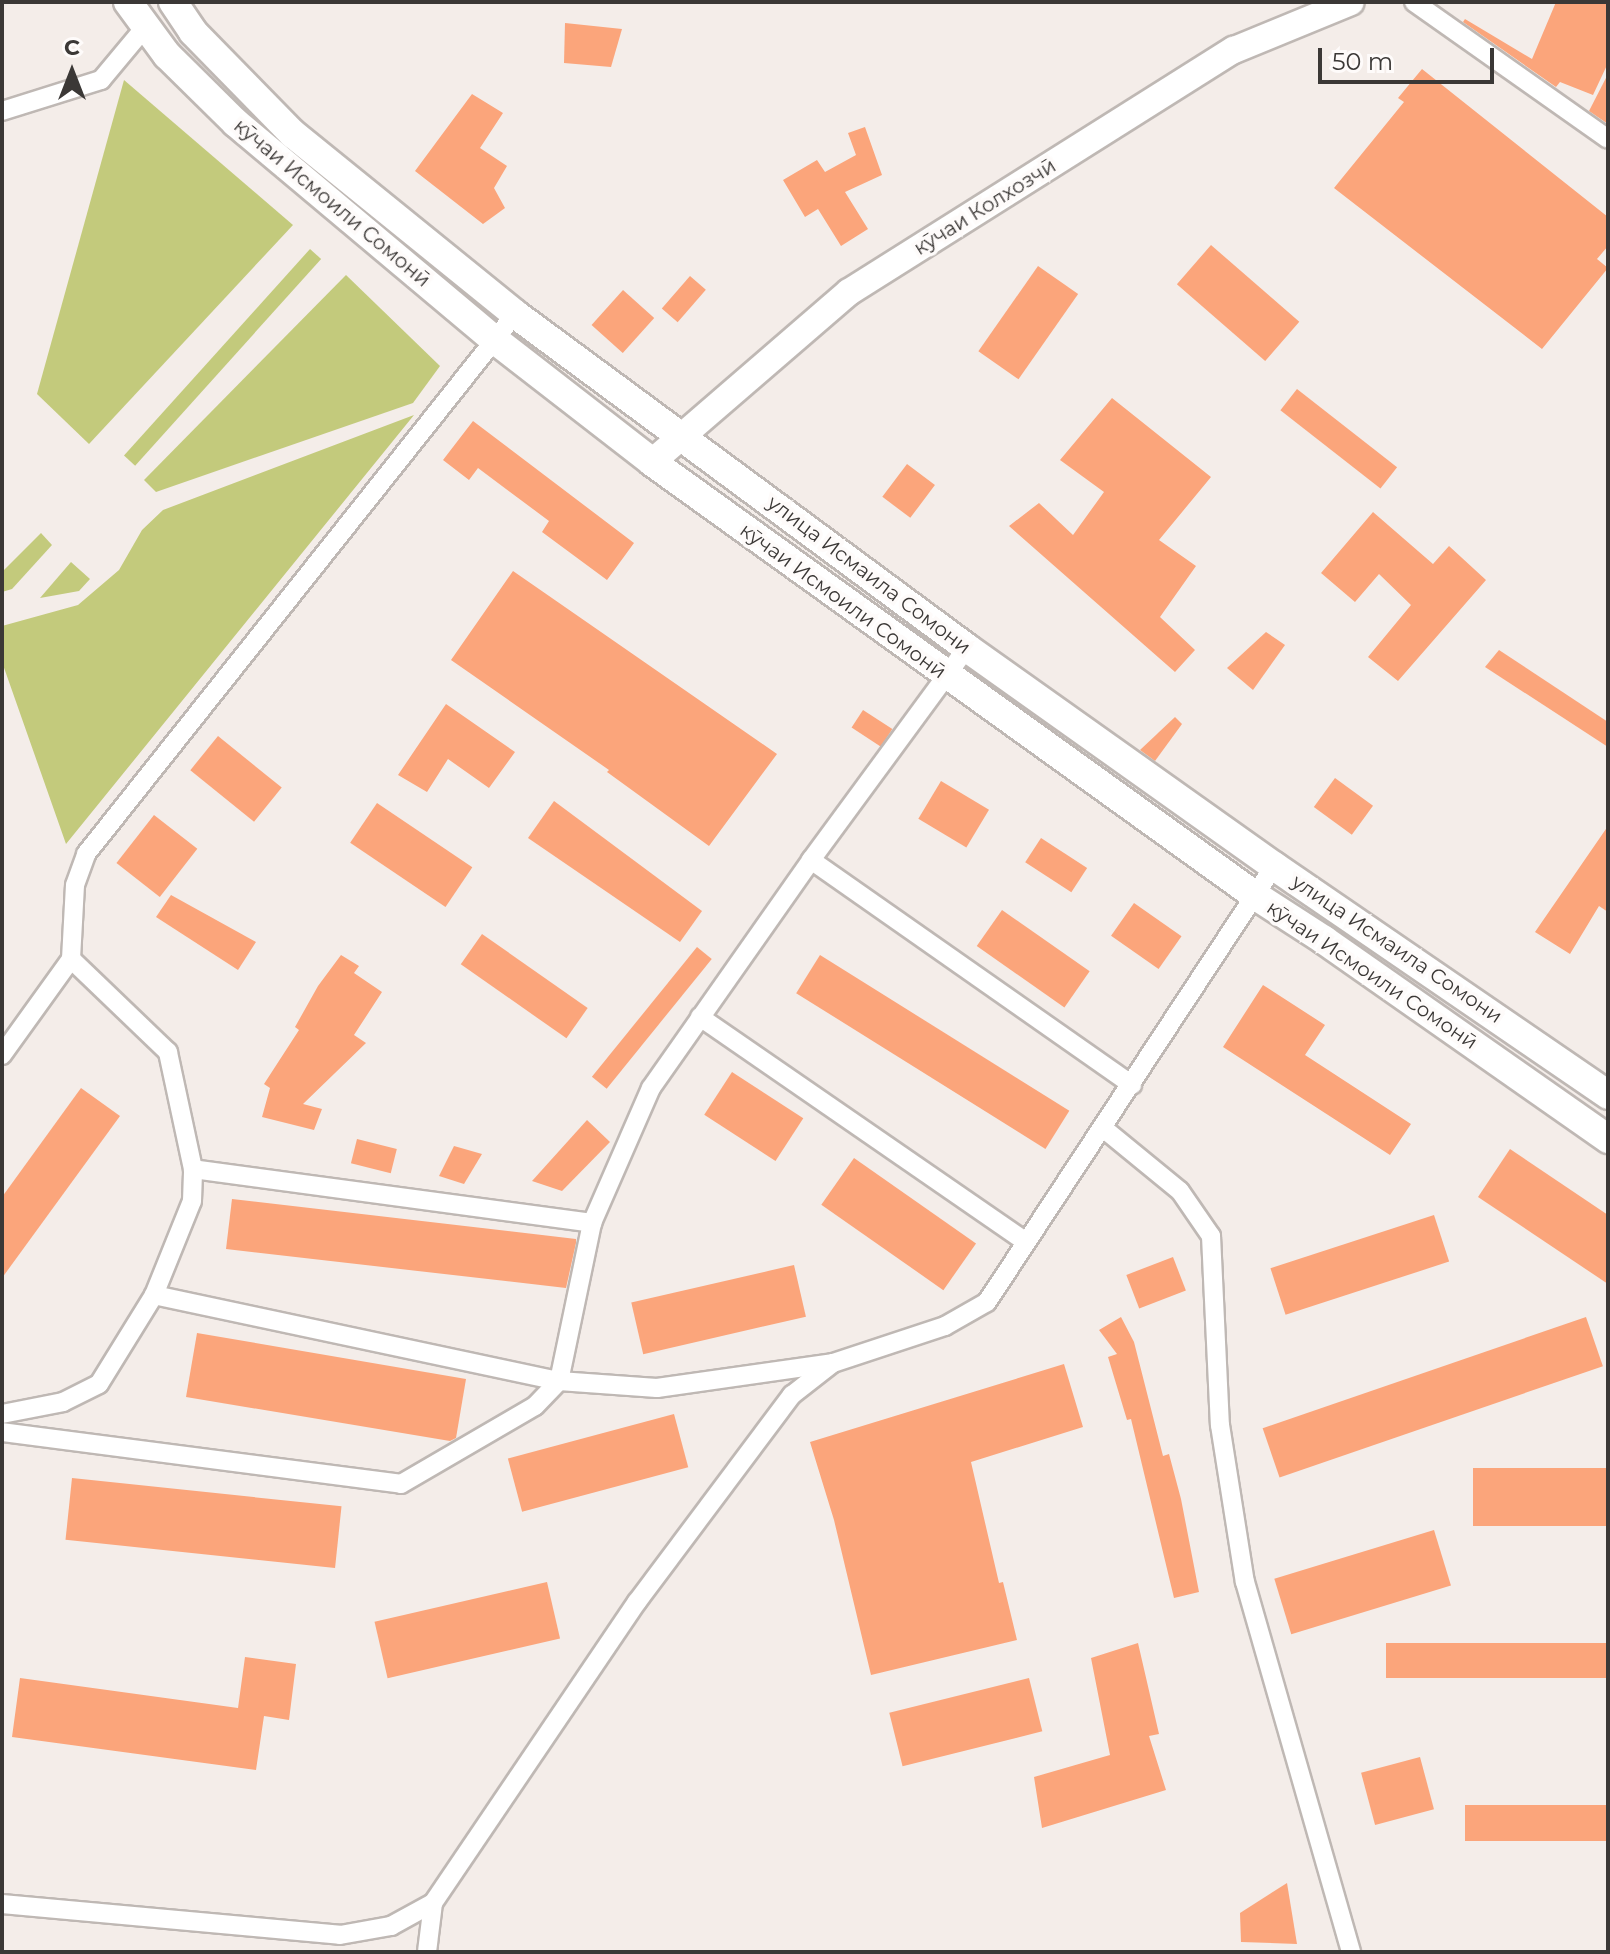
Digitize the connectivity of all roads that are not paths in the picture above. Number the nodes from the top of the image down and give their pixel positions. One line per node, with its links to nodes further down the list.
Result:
1 (128, 2): 5 (main road, кӯчаи Исмоили Сомонӣ)
2 (173, 2): 8 (main road, улица Исмаила Сомони)
3 (1351, 2): 10 (main road, кӯчаи Колхозчӣ)
4 (1414, 2): 7 (street)
5 (146, 26): 6 (street); 9 (main road, кӯчаи Исмоили Сомонӣ)
6 (2, 111)
7 (1608, 139)
8 (515, 314): 9 (street); 10 (main road, улица Исмаила Сомони)
9 (495, 340): 11 (main road, кӯчаи Исмоили Сомонӣ); 17 (street)
10 (683, 435): 11 (main road, кӯчаи Колхозчӣ); 12 (main road, улица Исмаила Сомони)
11 (652, 462): 13 (main road, кӯчаи Исмоили Сомонӣ)
12 (967, 648): 13 (street); 15 (main road, улица Исмаила Сомони)
13 (945, 676): 14 (street); 16 (main road, кӯчаи Исмоили Сомонӣ)
14 (811, 860): 18 (street); 20 (street)
15 (1274, 866): 16 (street); 21 (main road, улица Исмаила Сомони)
16 (1253, 894): 20 (street); 23 (main road, кӯчаи Исмоили Сомонӣ)
17 (71, 959): 19 (street); 24 (street)
18 (700, 1017): 25 (street); 26 (street)
19 (2, 1055)
20 (1132, 1085): 22 (street)
21 (1608, 1095)
22 (1103, 1128): 26 (street); 35 (street)
23 (1608, 1139)
24 (193, 1169): 25 (street); 27 (street)
25 (592, 1223): 29 (street)
26 (1026, 1242): 28 (street)
27 (154, 1295): 29 (street); 30 (street)
28 (833, 1363): 29 (street); 32 (street)
29 (559, 1381): 31 (street)
30 (2, 1414)
31 (2, 1432)
32 (433, 1903): 33 (street); 34 (street)
33 (2, 1904)
34 (427, 1952)
35 (1351, 1952)

